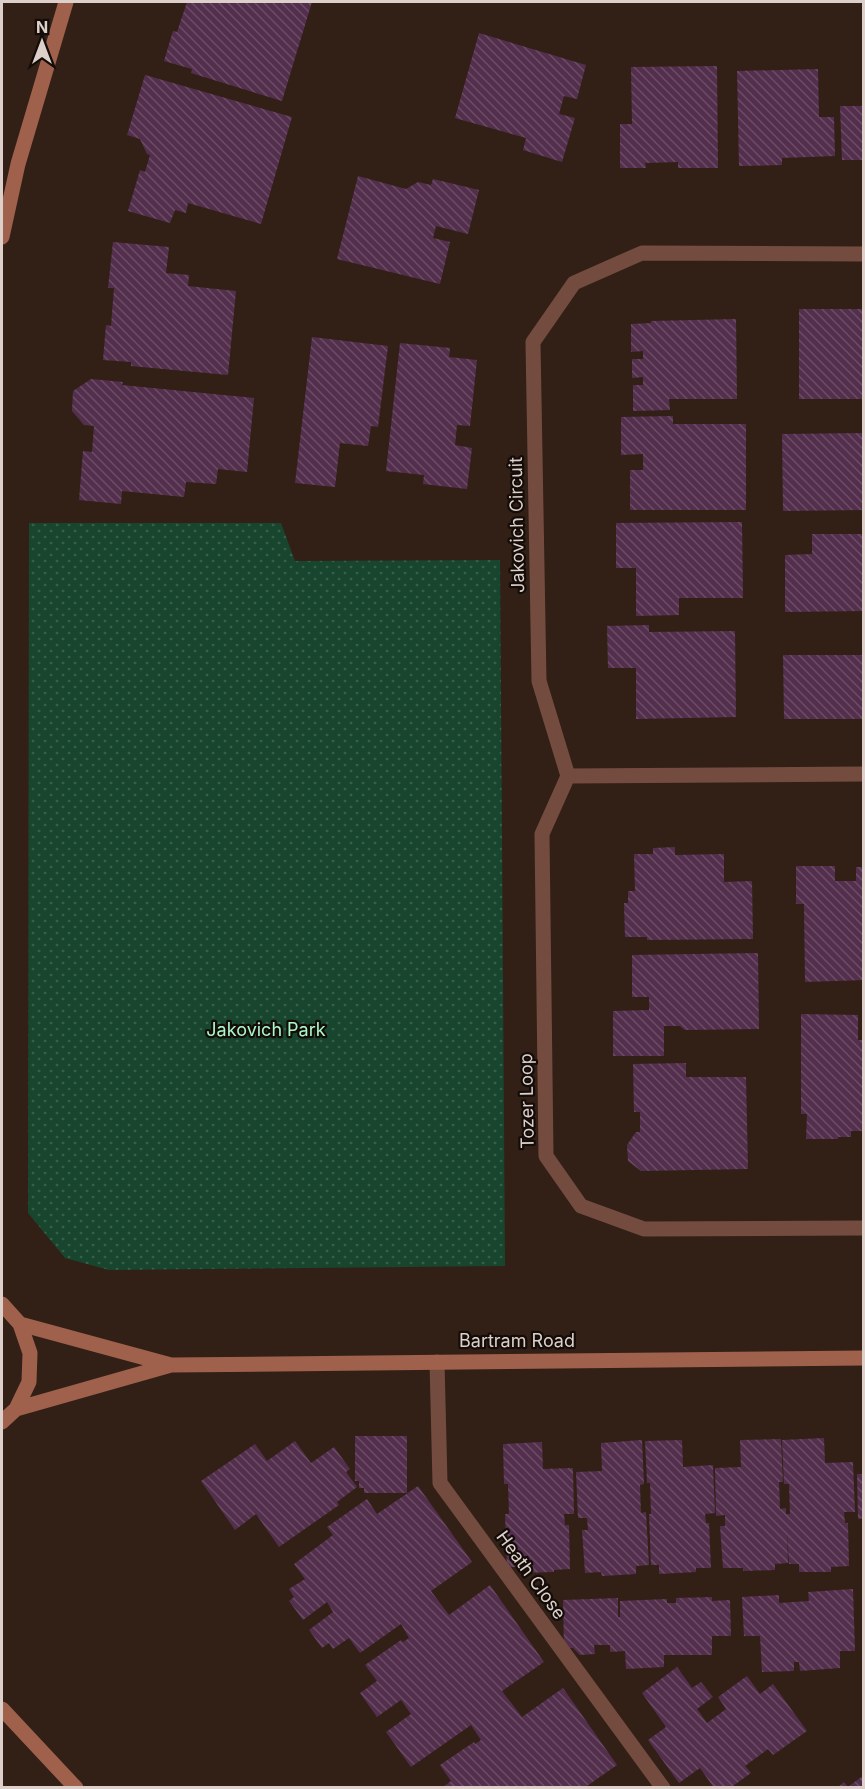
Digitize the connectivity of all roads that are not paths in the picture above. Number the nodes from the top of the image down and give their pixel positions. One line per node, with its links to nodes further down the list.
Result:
1 (66, 2): 2 (street)
2 (2, 237)
3 (864, 254): 5 (street, Jakovich Circuit)
4 (864, 774): 5 (street)
5 (568, 776): 6 (street, Tozer Loop)
6 (864, 1228)
7 (2, 1304): 8 (street)
8 (20, 1324): 11 (street, Bartram Road); 12 (street)
9 (864, 1358): 10 (street, Bartram Road)
10 (437, 1362): 11 (street, Bartram Road); 16 (street, Heath Close)
11 (171, 1365): 12 (street, Bartram Road)
12 (16, 1409): 13 (street)
13 (2, 1422)
14 (2, 1709): 15 (street)
15 (76, 1788)
16 (663, 1788)

